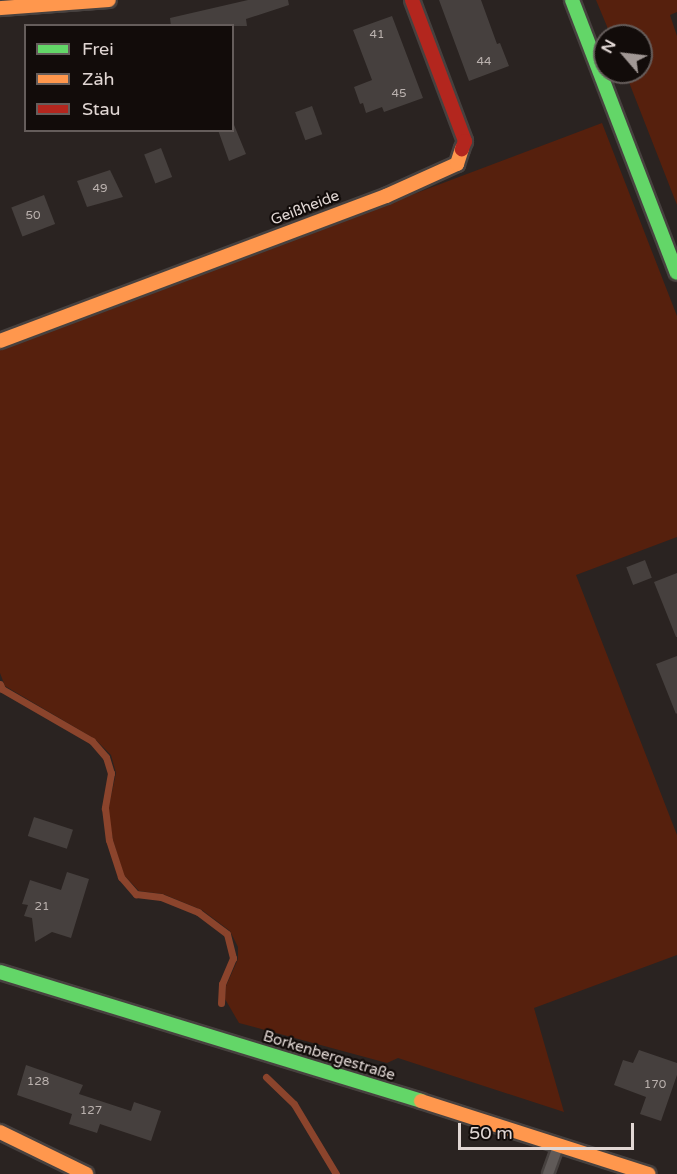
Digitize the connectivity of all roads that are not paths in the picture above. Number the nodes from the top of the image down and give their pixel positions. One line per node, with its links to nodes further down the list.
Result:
1 (109, 0): 4 (street)
2 (412, 0): 6 (street, Geißheide)
3 (572, 0): 5 (street)
4 (0, 8)
5 (677, 273)
6 (0, 341)
7 (0, 972): 9 (street, Borkenbergestraße)
8 (0, 1132): 10 (street)
9 (560, 1143): 11 (lane); 12 (street, Borkenbergestraße)
10 (86, 1174)
11 (548, 1174)
12 (649, 1174)

